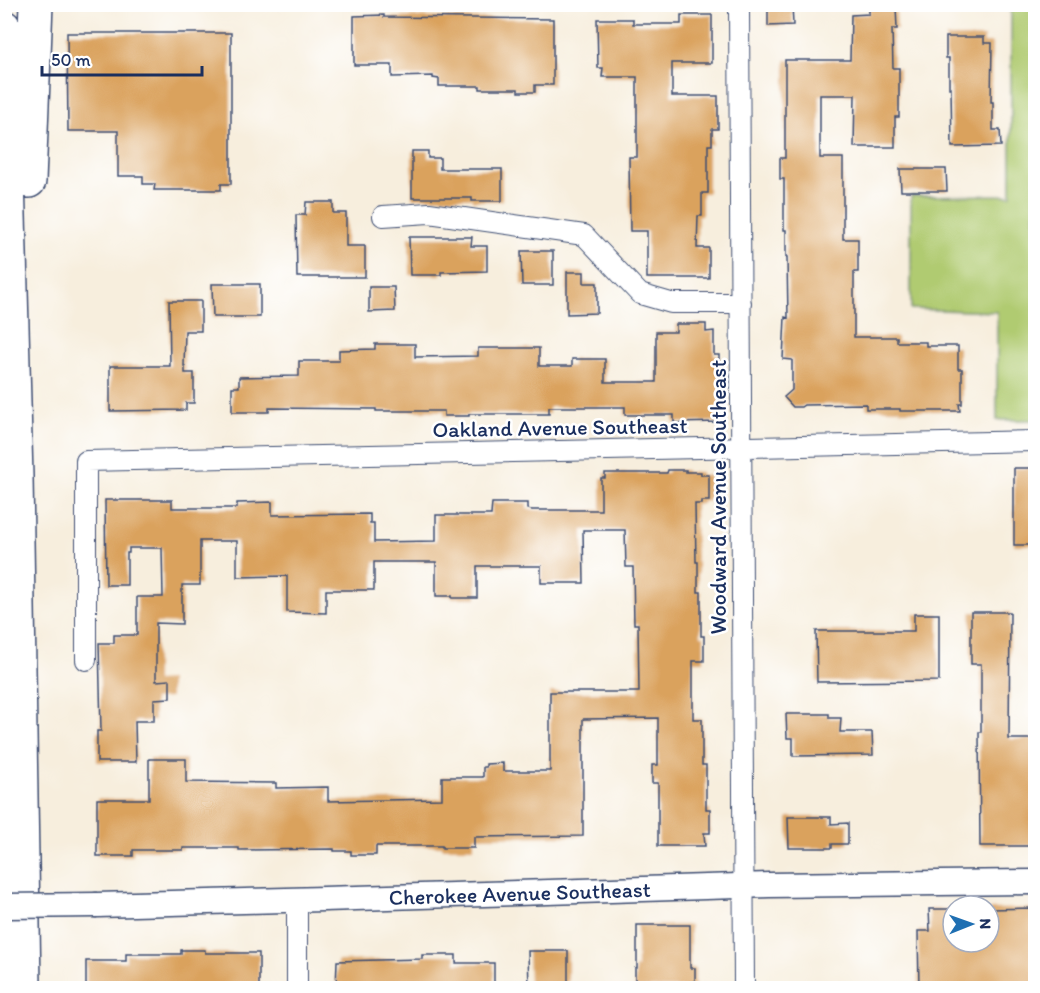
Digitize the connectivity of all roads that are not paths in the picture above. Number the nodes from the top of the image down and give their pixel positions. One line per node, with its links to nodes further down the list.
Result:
1 (36, 4): 8 (highway)
2 (739, 4): 5 (street, Woodward Avenue Southeast)
3 (4, 27): 8 (highway)
4 (383, 216): 5 (street)
5 (741, 303): 7 (street, Woodward Avenue Southeast)
6 (1035, 441): 7 (street, Oakland Avenue Southeast)
7 (741, 447): 9 (street, Oakland Avenue Southeast); 11 (street, Woodward Avenue Southeast)
8 (16, 477): 14 (highway)
9 (86, 660)
10 (1035, 882): 11 (street, Cherokee Avenue Southeast)
11 (743, 886): 12 (street, Cherokee Avenue Southeast); 16 (street, Woodward Avenue Southeast)
12 (297, 900): 13 (street, Cherokee Avenue Southeast, bridge); 15 (street)
13 (4, 906)
14 (24, 988)
15 (297, 988)
16 (744, 988)

